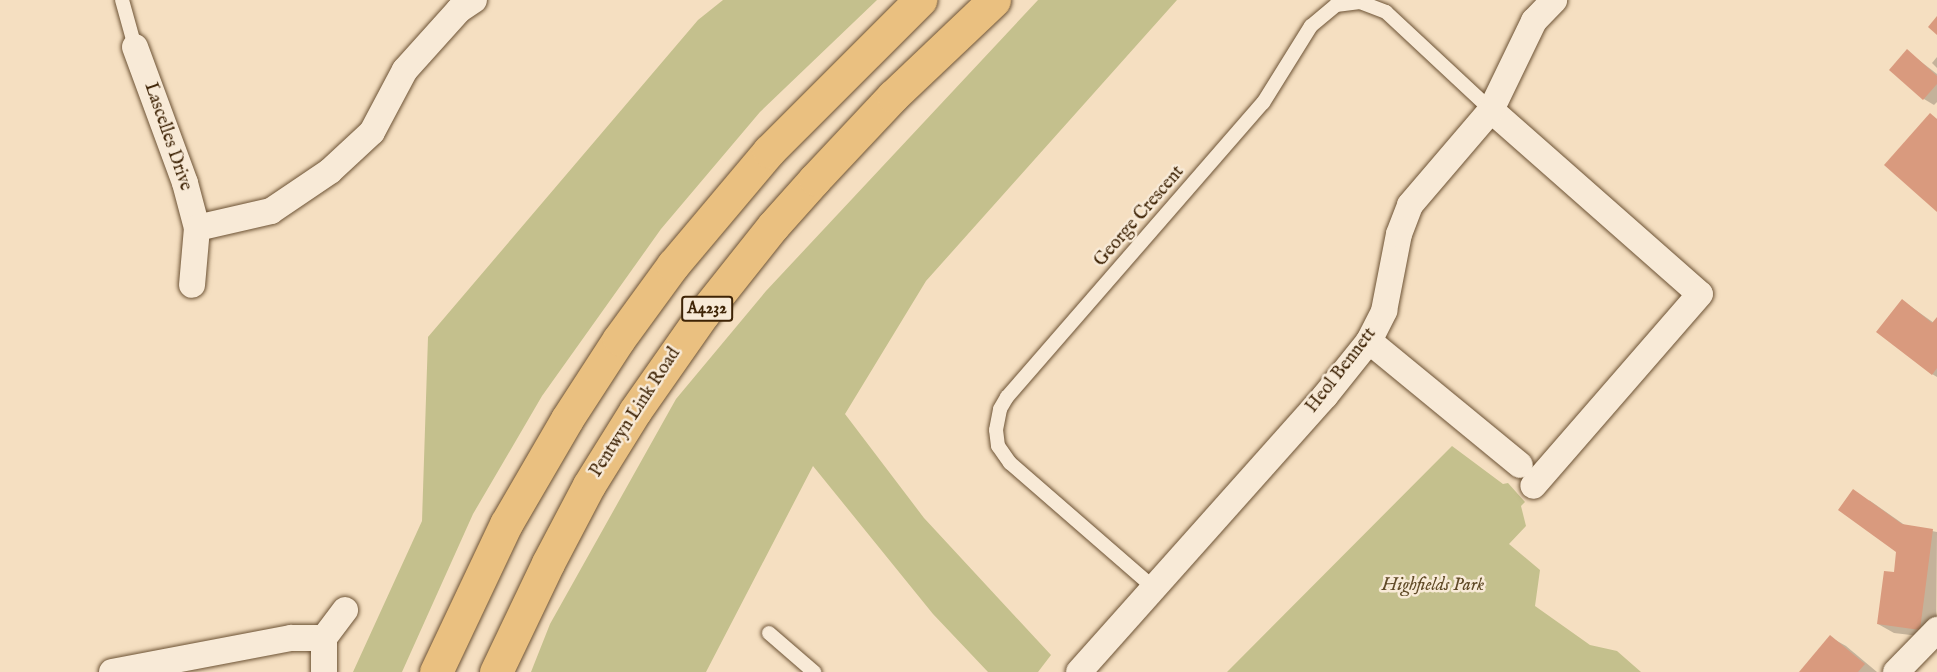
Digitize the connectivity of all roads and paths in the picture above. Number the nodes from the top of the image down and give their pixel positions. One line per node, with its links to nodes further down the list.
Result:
1 (122, 0): 6 (lane)
2 (920, 0): 18 (main road, A4232)
3 (993, 0): 19 (main road, Pentwyn Link Road / A4232)
4 (1554, 0): 7 (street, Heol Bennett)
5 (462, 3): 8 (street)
6 (135, 47): 8 (street, Lascelles Drive)
7 (1491, 110): 10 (street, Heol Bennett); 10 (street); 11 (lane, George Crescent)
8 (197, 228): 9 (street, Lascelles Drive)
9 (192, 285)
10 (1369, 341): 11 (street, Heol Bennett)
11 (1154, 588): 21 (street, Heol Bennett)
12 (345, 610): 15 (street)
13 (1937, 630): 22 (street)
14 (769, 633): 20 (lane)
15 (324, 638): 16 (street); 17 (street)
16 (112, 672)
17 (324, 672)
18 (436, 672)
19 (496, 672)
20 (814, 672)
21 (1079, 672)
22 (1896, 672)

